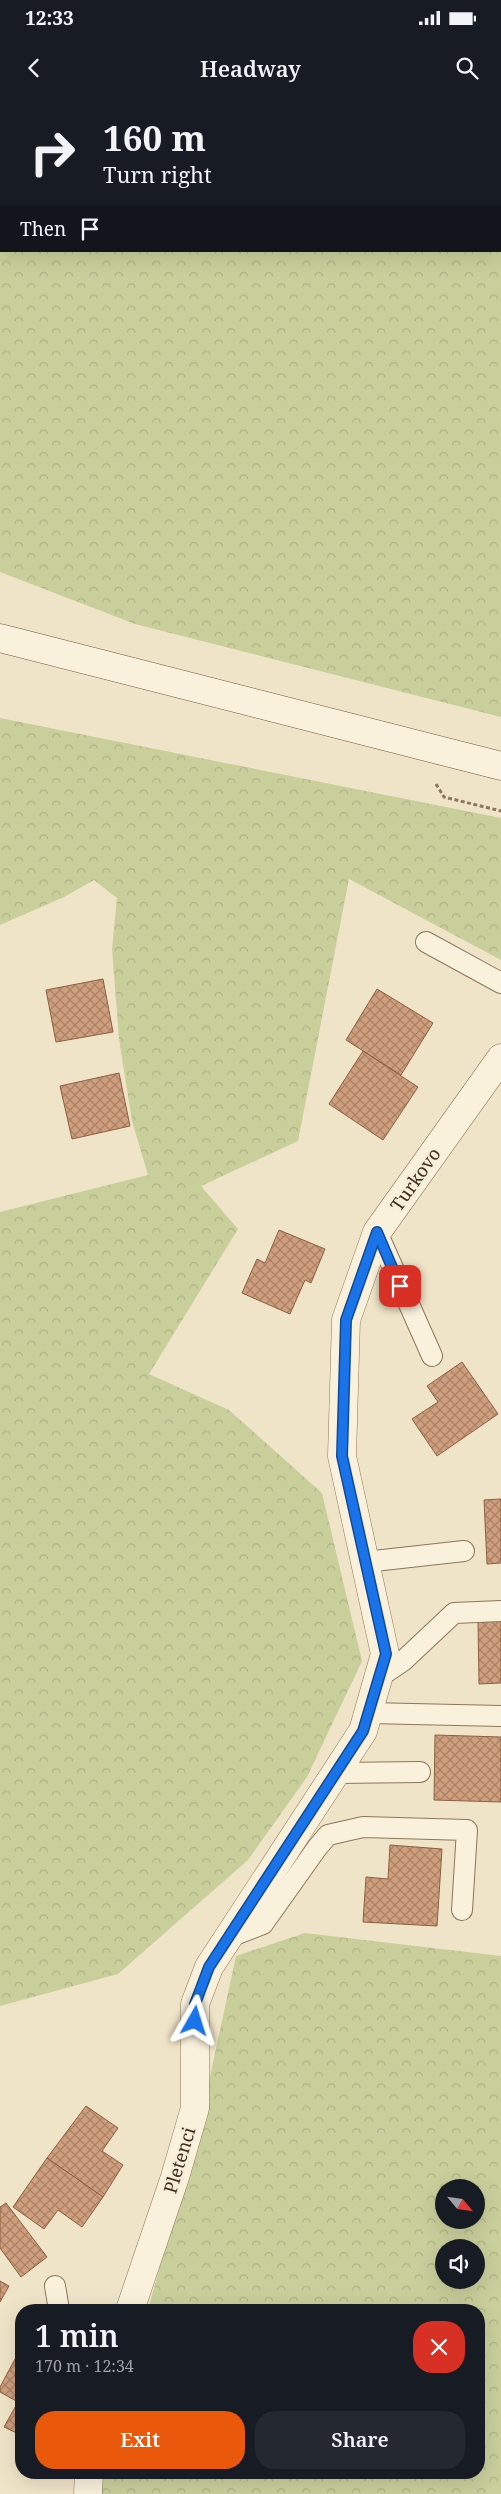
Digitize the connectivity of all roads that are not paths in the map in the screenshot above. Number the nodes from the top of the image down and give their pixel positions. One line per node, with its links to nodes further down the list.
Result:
1 (0, 638): 2 (street)
2 (501, 766)
3 (426, 942): 4 (lane)
4 (501, 983)
5 (501, 1058): 6 (street, Turkovo)
6 (377, 1232): 7 (lane); 9 (street, Turkovo)
7 (432, 1356)
8 (464, 1551): 9 (lane)
9 (365, 1562): 11 (street, Turkovo)
10 (501, 1611): 11 (lane)
11 (378, 1678): 12 (street, Turkovo)
12 (368, 1713): 13 (lane); 15 (street, Turkovo)
13 (501, 1716)
14 (420, 1772): 15 (lane)
15 (335, 1773): 17 (street, Turkovo)
16 (462, 1910): 17 (lane)
17 (227, 1938): 18 (street, Turkovo)
18 (195, 2004): 21 (street, Pletenci)
19 (55, 2286): 20 (lane)
20 (58, 2304)
21 (132, 2304)
22 (89, 2479): 23 (street)
23 (88, 2494)

